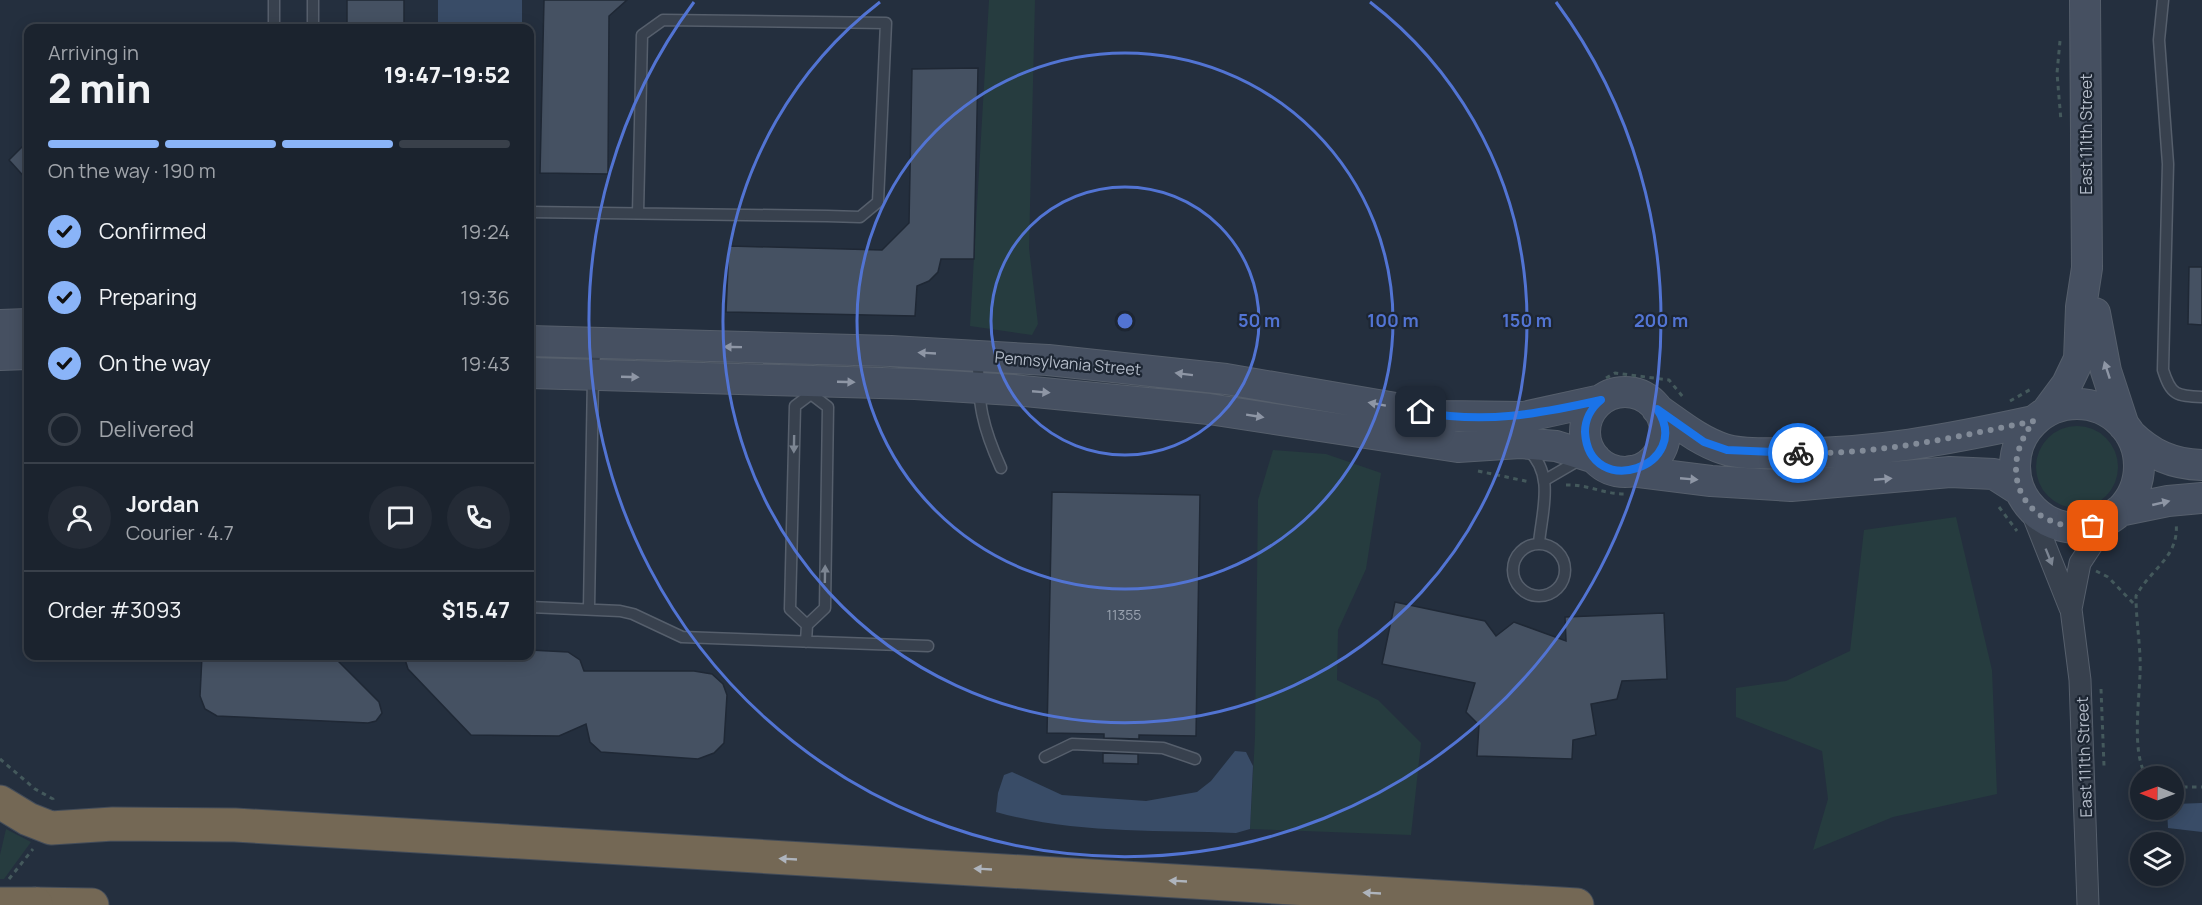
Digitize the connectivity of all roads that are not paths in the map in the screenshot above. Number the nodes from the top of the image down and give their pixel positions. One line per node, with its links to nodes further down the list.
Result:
1 (274, 0): 5 (lane)
2 (313, 0): 6 (lane)
3 (2085, 0): 9 (main road, East 111th Street)
4 (2163, 0): 21 (lane)
5 (274, 24)
6 (313, 24)
7 (534, 212): 8 (lane)
8 (638, 213): 8 (lane)
9 (2087, 268): 24 (main road, East 111th Street); 25 (main road, East 111th Street, one-way to 9)
10 (24, 324): 11 (main road)
11 (0, 325)
12 (534, 341): 13 (main road, Pennsylvania Street)
13 (596, 344): 17 (main road, Pennsylvania Street, one-way to 13); 19 (lane)
14 (24, 354): 15 (main road)
15 (0, 355)
16 (978, 355): 17 (main road, Pennsylvania Street, one-way to 17); 20 (lane); 22 (main road, Pennsylvania Street, one-way to 16)
17 (812, 371): 19 (main road, Pennsylvania Street, one-way to 17); 20 (main road, Pennsylvania Street, one-way to 20); 39 (lane, one-way to 17); 39 (lane, one-way to 39)
18 (534, 373): 19 (main road, Pennsylvania Street)
19 (593, 376): 37 (lane)
20 (978, 388): 26 (main road, Pennsylvania Street, one-way to 26); 29 (lane)
21 (2202, 397)
22 (1601, 400): 23 (main road); 27 (main road)
23 (1657, 409): 24 (main road); 30 (main road)
24 (2040, 416): 25 (main road); 32 (main road)
25 (2127, 430): 28 (main road); 34 (main road)
26 (1520, 443): 27 (main road, Pennsylvania Street); 31 (lane)
27 (1592, 457): 30 (main road); 31 (lane)
28 (2202, 465)
29 (1001, 468)
30 (1631, 471): 32 (main road, one-way to 32)
31 (1545, 480): 35 (lane)
32 (2015, 500): 34 (main road); 38 (street, East 111th Street, one-way to 38)
33 (2193, 508): 34 (main road, one-way to 33)
34 (2114, 515): 38 (street, East 111th Street)
35 (1539, 543): 35 (lane)
36 (534, 607): 37 (lane)
37 (589, 608): 40 (lane)
38 (2071, 609): 45 (street, East 111th Street)
39 (807, 625): 40 (lane)
40 (806, 642): 41 (lane)
41 (928, 646)
42 (1045, 757): 43 (lane)
43 (1195, 759)
44 (0, 802): 48 (highway, one-way to 44)
45 (2088, 895)
46 (15, 899): 47 (highway)
47 (92, 905)
48 (1577, 905)

